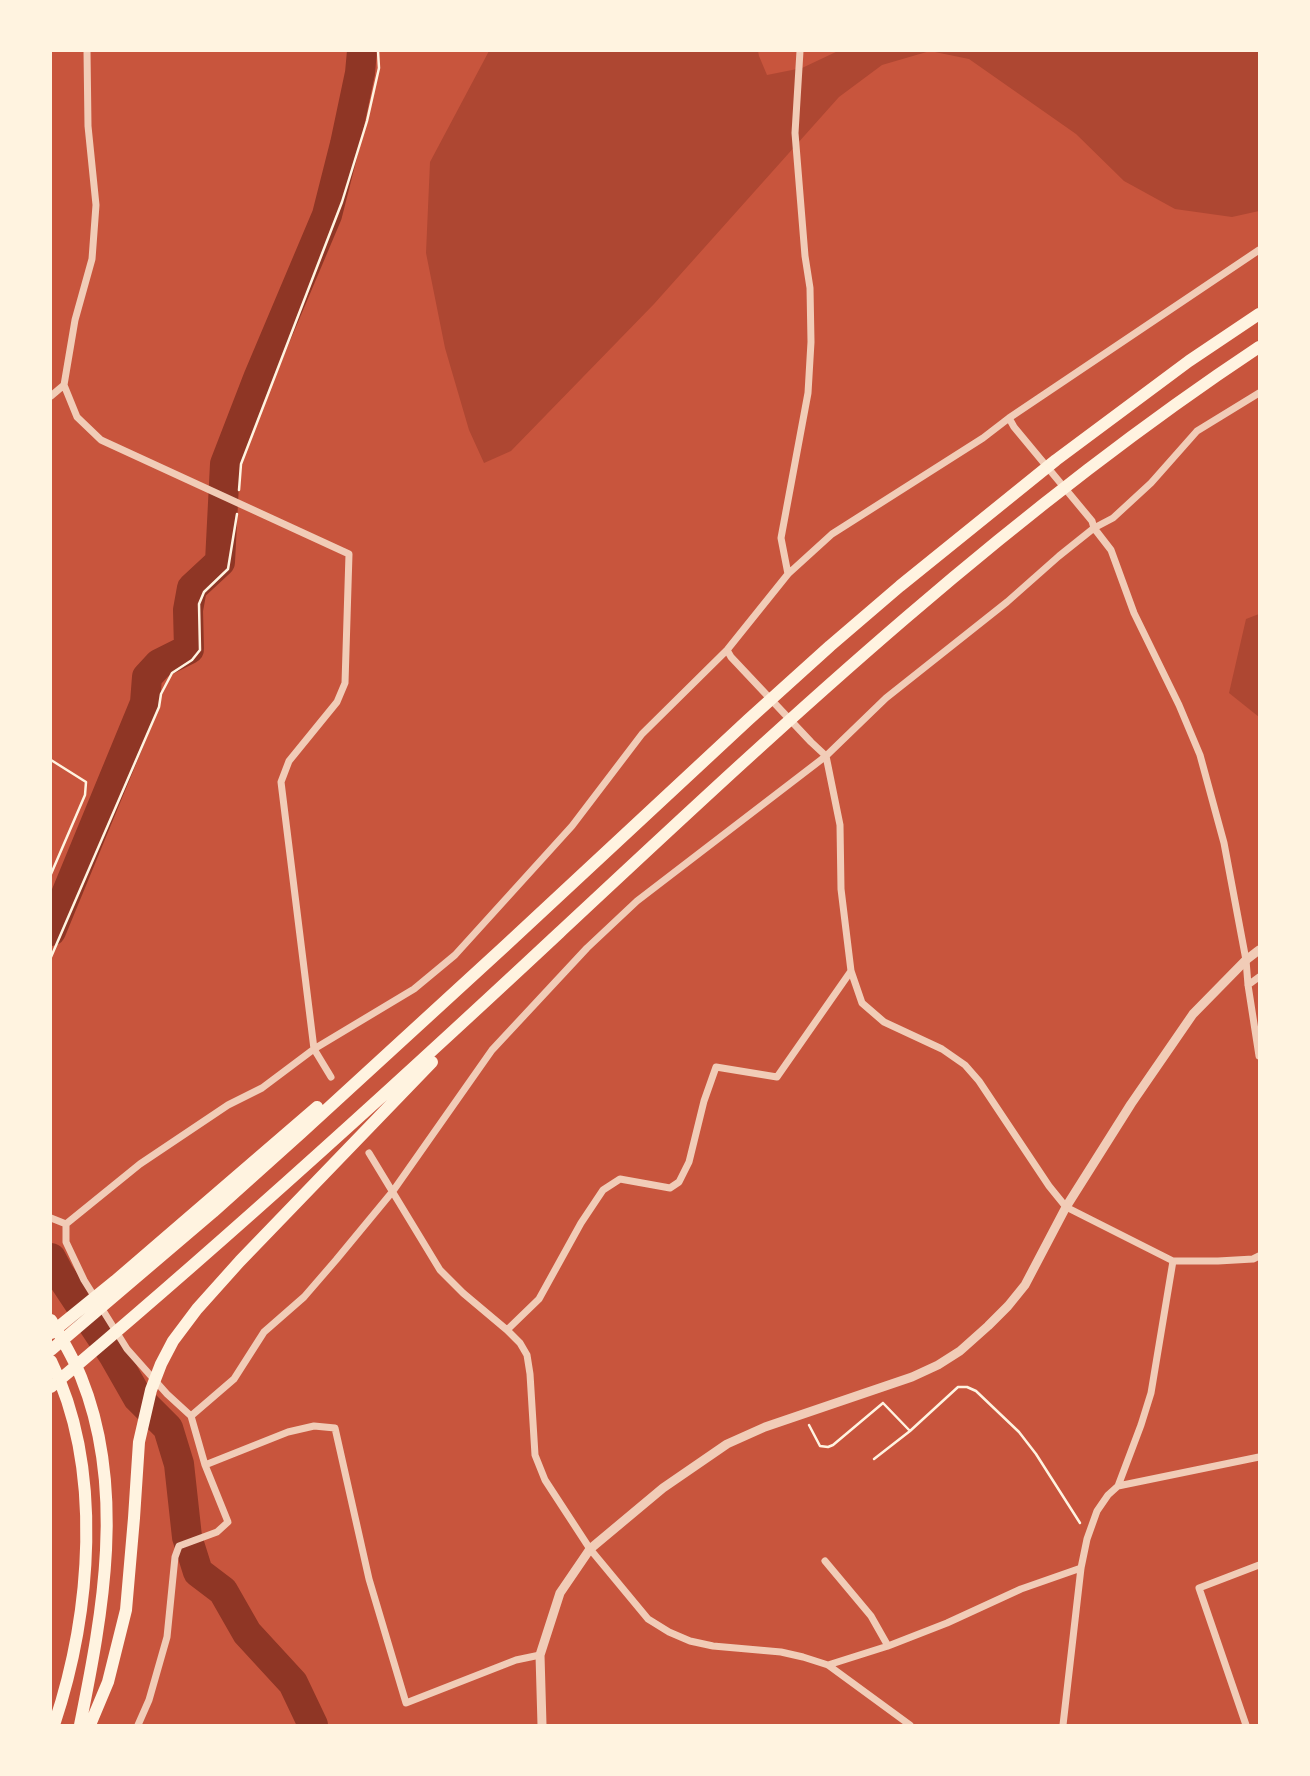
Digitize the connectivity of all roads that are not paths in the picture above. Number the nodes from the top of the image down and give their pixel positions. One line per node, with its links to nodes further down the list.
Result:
1 (87, 51): 6 (street)
2 (800, 51): 11 (street)
3 (1259, 250): 9 (street)
4 (1259, 314): 30 (highway)
5 (1259, 347): 16 (highway)
6 (64, 385): 8 (street); 20 (street)
7 (1259, 393): 10 (street)
8 (51, 396)
9 (1009, 418): 10 (street); 11 (street)
10 (1093, 524): 13 (street); 15 (street)
11 (788, 574): 12 (street)
12 (729, 653): 13 (street); 20 (street)
13 (826, 756): 17 (street); 24 (street)
14 (1259, 950): 15 (street)
15 (1246, 960): 19 (street); 25 (street)
16 (525, 966): 36 (highway); 50 (highway)
17 (851, 971): 25 (street); 32 (street)
18 (1259, 977): 19 (street)
19 (1248, 985): 21 (street)
20 (314, 1049): 22 (street); 27 (street)
21 (1259, 1056)
22 (331, 1077)
23 (369, 1153): 24 (street)
24 (393, 1191): 32 (street); 37 (street)
25 (1066, 1207): 29 (street); 41 (street)
26 (51, 1218): 27 (street)
27 (66, 1224): 37 (street)
28 (1259, 1256): 29 (street)
29 (1173, 1261): 40 (street)
30 (118, 1286): 33 (highway); 34 (highway)
31 (51, 1320): 49 (highway)
32 (507, 1330): 41 (street)
33 (51, 1333)
34 (51, 1350)
35 (51, 1361): 48 (highway)
36 (51, 1387)
37 (191, 1416): 39 (street)
38 (1259, 1457): 40 (street)
39 (205, 1465): 46 (street); 51 (street)
40 (1118, 1486): 44 (street)
41 (590, 1549): 46 (street); 47 (street)
42 (825, 1561): 45 (street)
43 (1259, 1565): 55 (street)
44 (1081, 1568): 45 (street); 54 (street)
45 (888, 1646): 47 (street)
46 (540, 1656): 52 (street)
47 (828, 1665): 53 (street)
48 (54, 1725)
49 (80, 1725)
50 (90, 1725)
51 (138, 1725)
52 (542, 1725)
53 (910, 1725)
54 (1063, 1725)
55 (1246, 1725)

